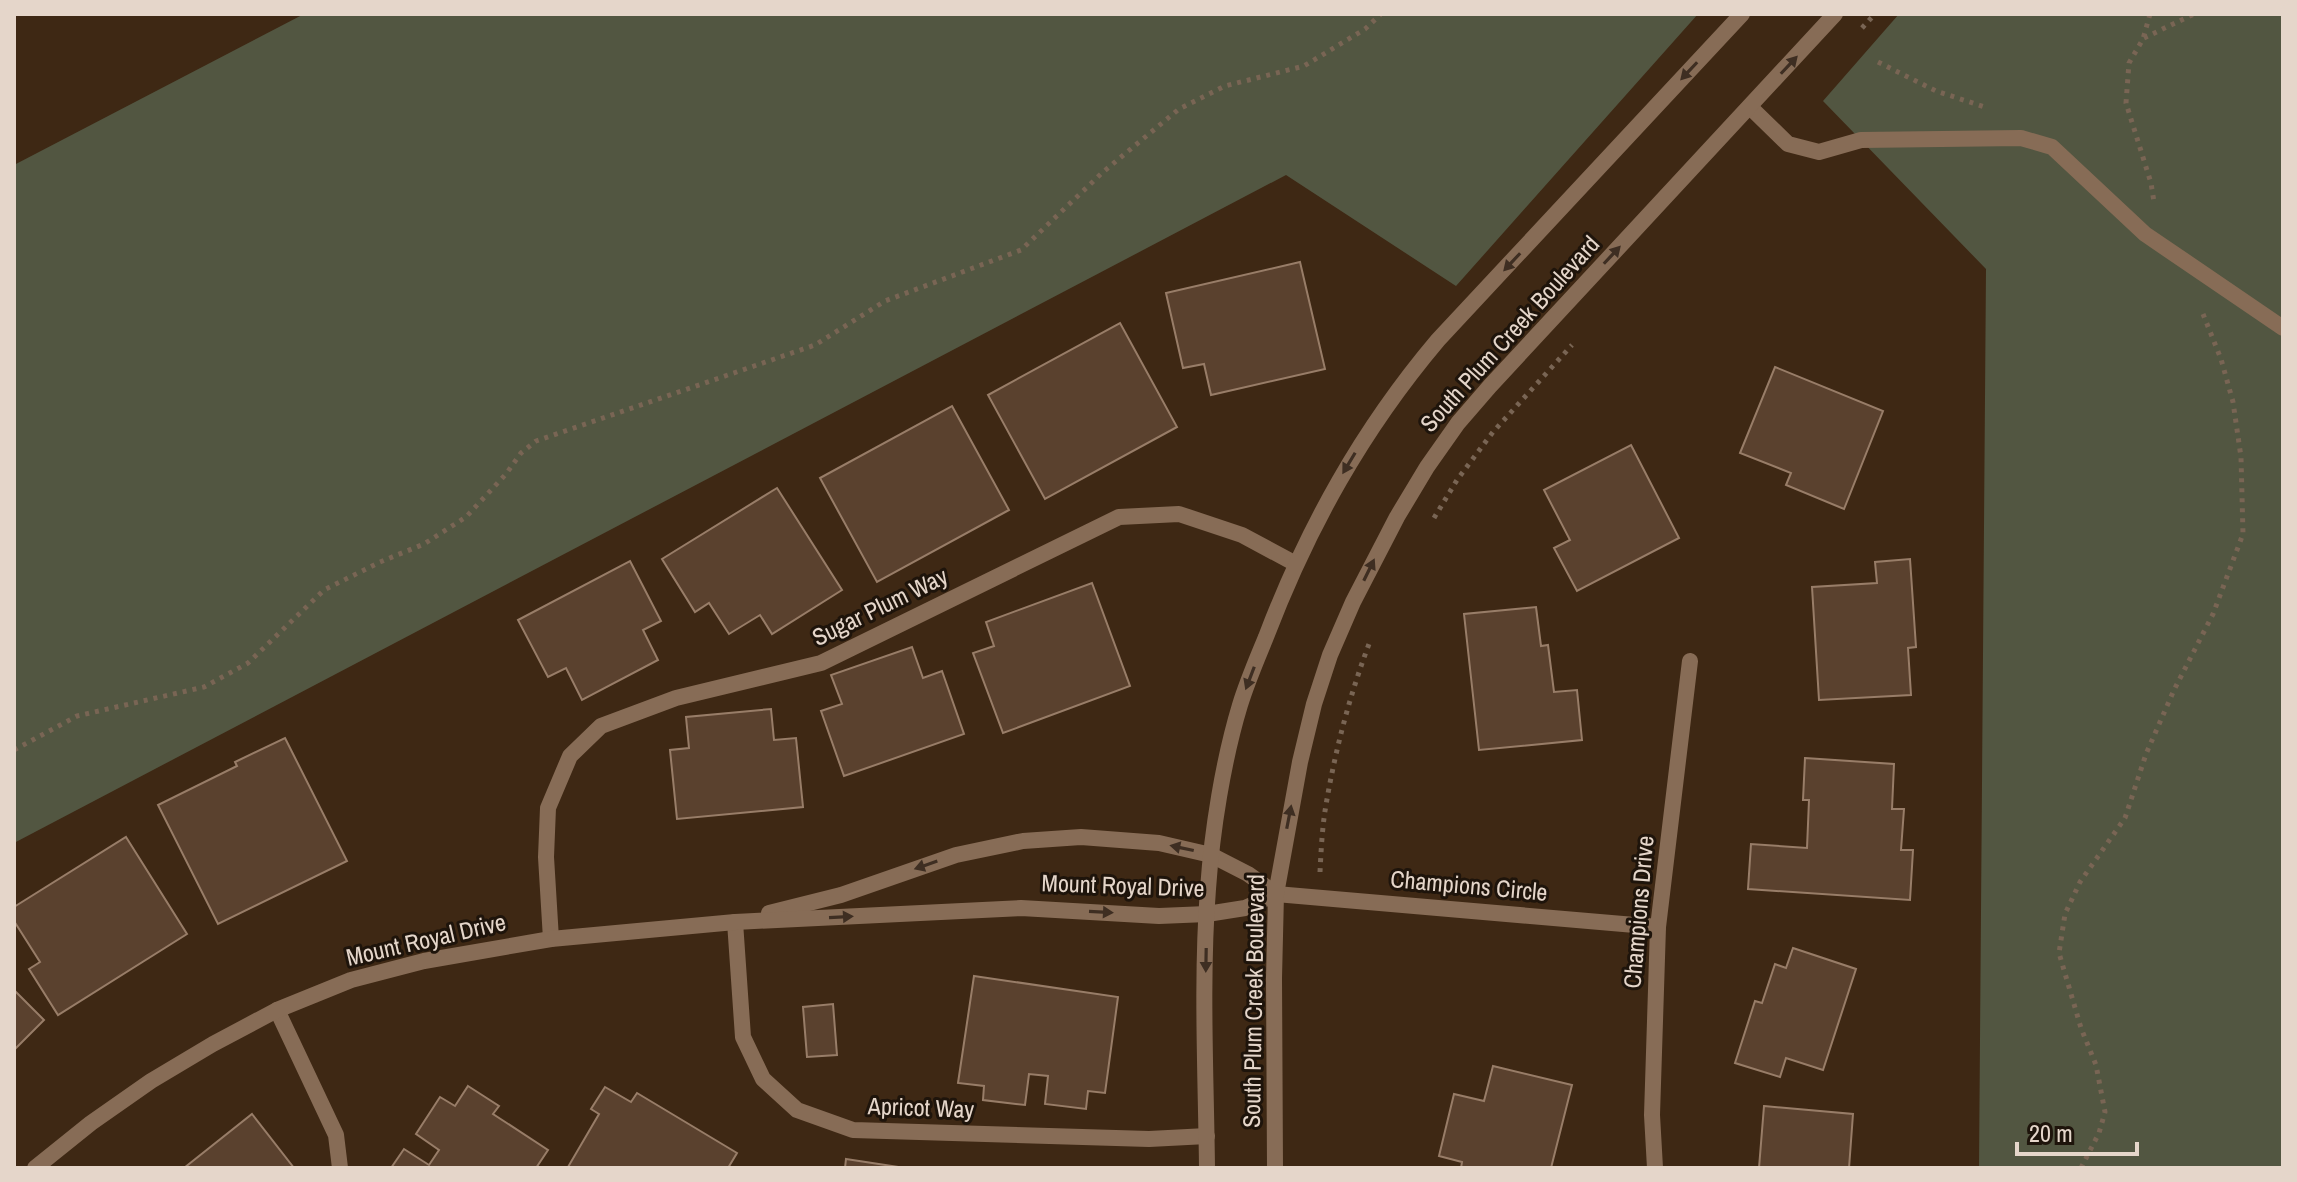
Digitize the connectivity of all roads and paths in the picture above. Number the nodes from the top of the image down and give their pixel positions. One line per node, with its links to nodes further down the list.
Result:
1 (1381, 14): 20 (path)
2 (1742, 14): 17 (street, South Plum Creek Boulevard, one-way to 17)
3 (1835, 14): 10 (street, South Plum Creek Boulevard, one-way to 3)
4 (1875, 14): 7 (path)
5 (2150, 14): 8 (path)
6 (2194, 14): 8 (path)
7 (1854, 37)
8 (2143, 39): 12 (path)
9 (1878, 62): 11 (path)
10 (1750, 107): 14 (street); 22 (street, South Plum Creek Boulevard, one-way to 10)
11 (1989, 108)
12 (2155, 208)
13 (2199, 304): 35 (path)
14 (2283, 328)
15 (1582, 334): 16 (path)
16 (1434, 518)
17 (1296, 564): 21 (street, South Plum Creek Boulevard, one-way to 21); 27 (street, Sugar Plum Way)
18 (1373, 634): 23 (path)
19 (1690, 661): 26 (street, Champions Drive)
20 (14, 750)
21 (1211, 855): 22 (street, Mount Royal Drive); 24 (street, South Plum Creek Boulevard); 25 (street, Mount Royal Drive, one-way to 25)
22 (1276, 894): 23 (street, Champions Circle); 24 (street, Mount Royal Drive); 33 (street, South Plum Creek Boulevard)
23 (1318, 896): 26 (street, Champions Circle)
24 (1207, 914): 25 (street, Mount Royal Drive, one-way to 24); 29 (street, South Plum Creek Boulevard, one-way to 29)
25 (735, 922): 27 (street, Mount Royal Drive); 29 (street, Apricot Way)
26 (1658, 927): 34 (street, Champions Drive)
27 (551, 939): 28 (street, Mount Royal Drive)
28 (277, 1010): 30 (street, Mount Royal Drive); 31 (street)
29 (1207, 1136): 32 (street, South Plum Creek Boulevard)
30 (43, 1166)
31 (340, 1168)
32 (1207, 1168)
33 (1275, 1168)
34 (1655, 1168)
35 (2081, 1168)

